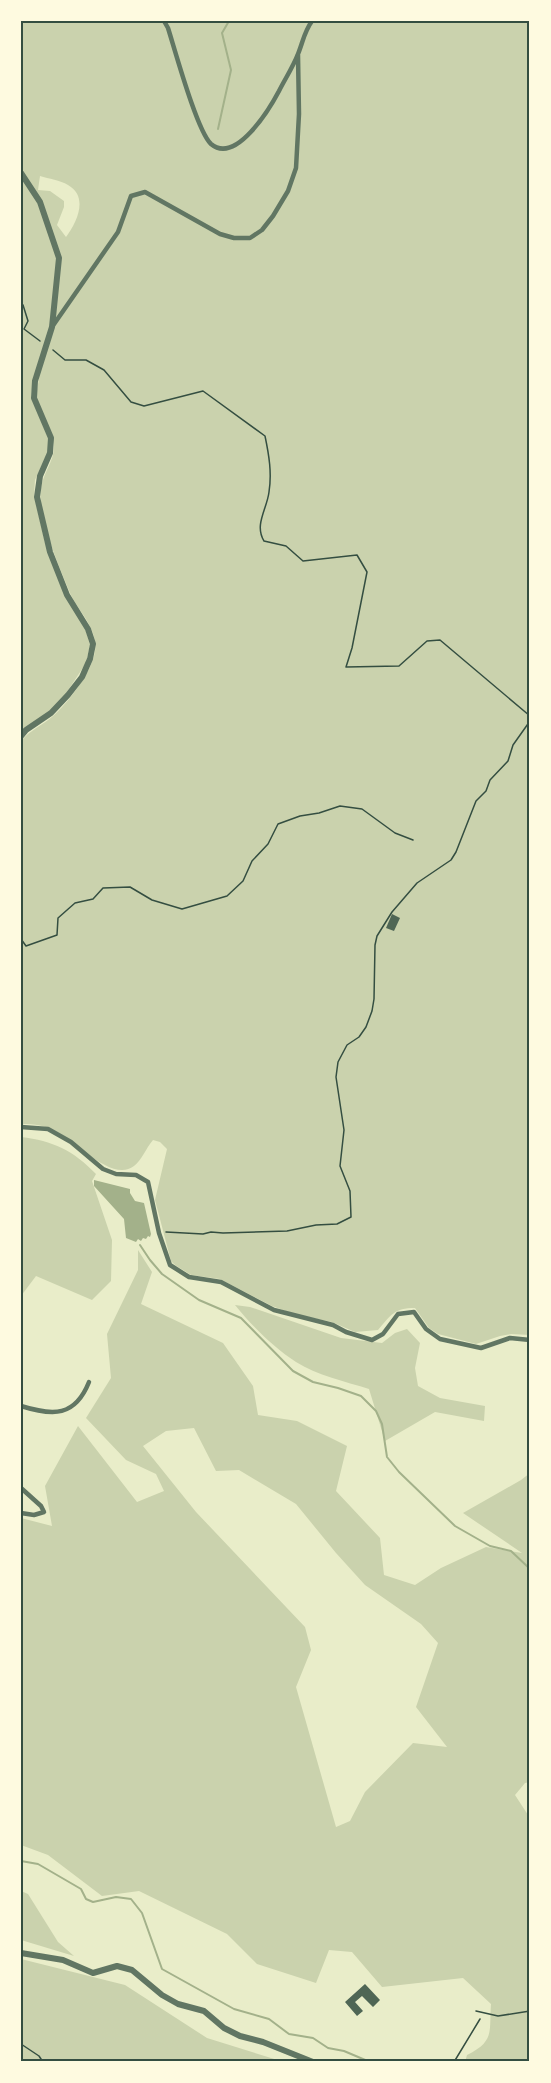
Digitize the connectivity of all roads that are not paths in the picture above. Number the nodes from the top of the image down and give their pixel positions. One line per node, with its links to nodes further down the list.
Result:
1 (164, 21): 3 (street)
2 (312, 21): 3 (street)
3 (298, 55): 5 (street)
4 (21, 173): 5 (street)
5 (52, 327): 6 (street)
6 (21, 736)
7 (21, 1127): 8 (street)
8 (530, 1340)
9 (89, 1382): 10 (street)
10 (21, 1406)
11 (21, 1488): 12 (street)
12 (21, 1512)
13 (21, 1953): 14 (street)
14 (313, 2062)

